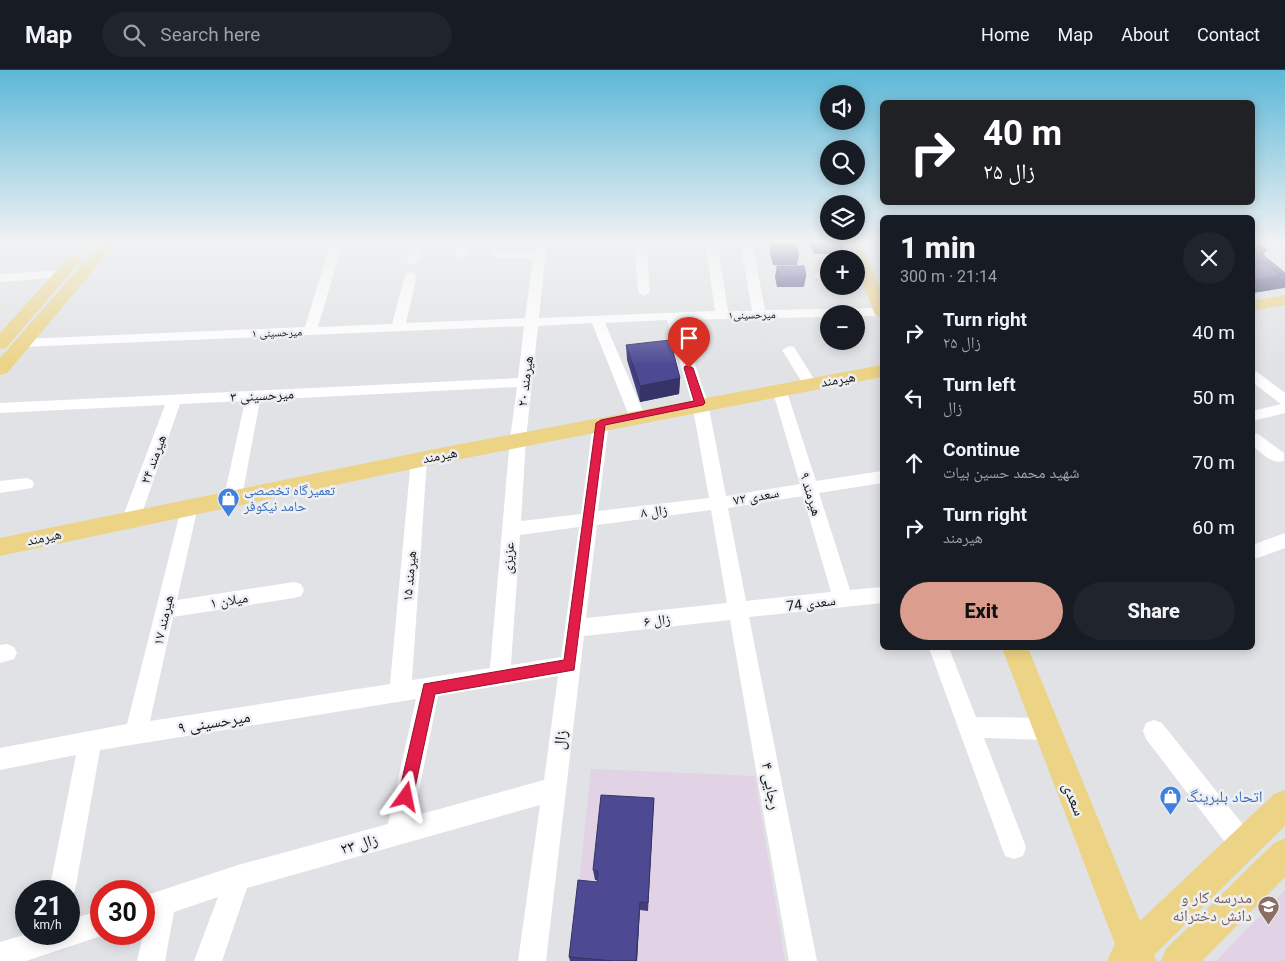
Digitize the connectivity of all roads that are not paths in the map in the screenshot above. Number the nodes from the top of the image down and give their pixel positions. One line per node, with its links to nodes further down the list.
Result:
1 (53, 283): 13 (main road)
2 (75, 283): 14 (main road)
3 (324, 283): 23 (street)
4 (409, 283): 22 (street)
5 (536, 283): 21 (street, هیرمند ۲۰)
6 (643, 283): 10 (street)
7 (718, 283): 19 (street)
8 (753, 283): 17 (street)
9 (867, 283): 15 (main road)
10 (644, 292)
11 (1285, 300): 12 (main road)
12 (1255, 305)
13 (31, 307): 14 (main road); 25 (main road)
14 (54, 307): 24 (main road)
15 (880, 308)
16 (880, 312): 17 (street, میرحسینی۱)
17 (759, 315): 19 (street, میرحسینی۱)
18 (672, 316): 19 (street, میرحسینی۱); 20 (street, میرحسینی۱); 36 (street, رجایی ۴)
19 (722, 316)
20 (597, 320): 21 (street, میرحسینی۱); 40 (street)
21 (532, 323): 22 (street, میرحسینی ۱); 30 (street, هیرمند ۲۰)
22 (398, 328): 23 (street, میرحسینی ۱)
23 (310, 332): 24 (street, میرحسینی ۱)
24 (22, 343): 27 (main road)
25 (0, 344)
26 (789, 350): 31 (street)
27 (0, 369)
28 (880, 371): 31 (main road, هیرمند)
29 (1255, 378): 35 (street)
30 (524, 382): 33 (street, میرحسینی ۳); 42 (street, هیرمند ۲۰)
31 (810, 384): 32 (main road, هیرمند)
32 (779, 389): 36 (main road, هیرمند); 49 (street, هیرمند ۹)
33 (253, 396): 34 (street, میرحسینی ۳); 50 (street)
34 (174, 400): 37 (street, میرحسینی ۳); 53 (street, هیرمند ۲۴)
35 (1285, 400)
36 (700, 403): 40 (main road, هیرمند); 51 (street, رجایی ۴)
37 (0, 408)
38 (1285, 408): 39 (street)
39 (1255, 415)
40 (636, 416): 41 (main road, هیرمند)
41 (601, 423): 42 (main road, هیرمند); 54 (street, زال)
42 (518, 439): 45 (main road, هیرمند); 55 (street, عزیزی)
43 (1255, 440): 44 (street)
44 (1278, 457)
45 (419, 459): 50 (main road, هیرمند); 70 (street, هیرمند ۱۵)
46 (880, 477): 49 (street, سعدی ۷۲)
47 (26, 484): 48 (street)
48 (0, 487)
49 (809, 487): 51 (street, سعدی ۷۲); 61 (street, هیرمند ۹)
50 (233, 498): 52 (main road, هیرمند)
51 (719, 503): 54 (street, زال ۸); 63 (street, رجایی ۴)
52 (190, 506): 53 (main road, هیرمند); 62 (street, هیرمند ۱۷)
53 (131, 519): 57 (main road, هیرمند)
54 (588, 520): 55 (street, زال ۸); 64 (street, زال)
55 (511, 529): 68 (street, عزیزی)
56 (1285, 540): 58 (street)
57 (0, 547)
58 (1255, 552)
59 (294, 590): 62 (street, میلان ۱)
60 (880, 595): 61 (street, سعدی 74)
61 (843, 599): 63 (street, سعدی 74)
62 (165, 610): 74 (street, هیرمند ۱۷)
63 (740, 612): 64 (street, زال ۶); 93 (street, رجایی ۴)
64 (574, 628): 67 (street, زال)
65 (940, 650): 71 (street)
66 (1016, 650): 72 (main road, سعدی)
67 (570, 665): 68 (street, میرحسینی ۹); 77 (street, زال)
68 (500, 676): 69 (street, میرحسینی ۹)
69 (429, 688): 70 (street, میرحسینی ۹); 79 (street)
70 (400, 693): 74 (street, میرحسینی ۹)
71 (969, 727): 72 (street); 81 (street)
72 (1047, 729): 89 (main road, سعدی)
73 (1154, 731): 80 (street)
74 (136, 734): 75 (street, میرحسینی ۹)
75 (90, 741): 76 (street, میرحسینی ۹); 84 (street)
76 (0, 759)
77 (554, 789): 79 (street, زال ۲۳); 92 (street, زال)
78 (1285, 805): 80 (main road)
79 (398, 833): 83 (street, زال ۲۳)
80 (1243, 845): 89 (main road)
81 (1014, 847)
82 (1285, 854): 94 (main road)
83 (238, 878): 85 (street, زال ۲۳); 91 (street)
84 (64, 880)
85 (155, 906)
86 (32, 945): 88 (street)
87 (152, 945): 90 (street)
88 (0, 956)
89 (1132, 957)
90 (151, 961)
91 (208, 961)
92 (532, 961)
93 (803, 961)
94 (1178, 961)

